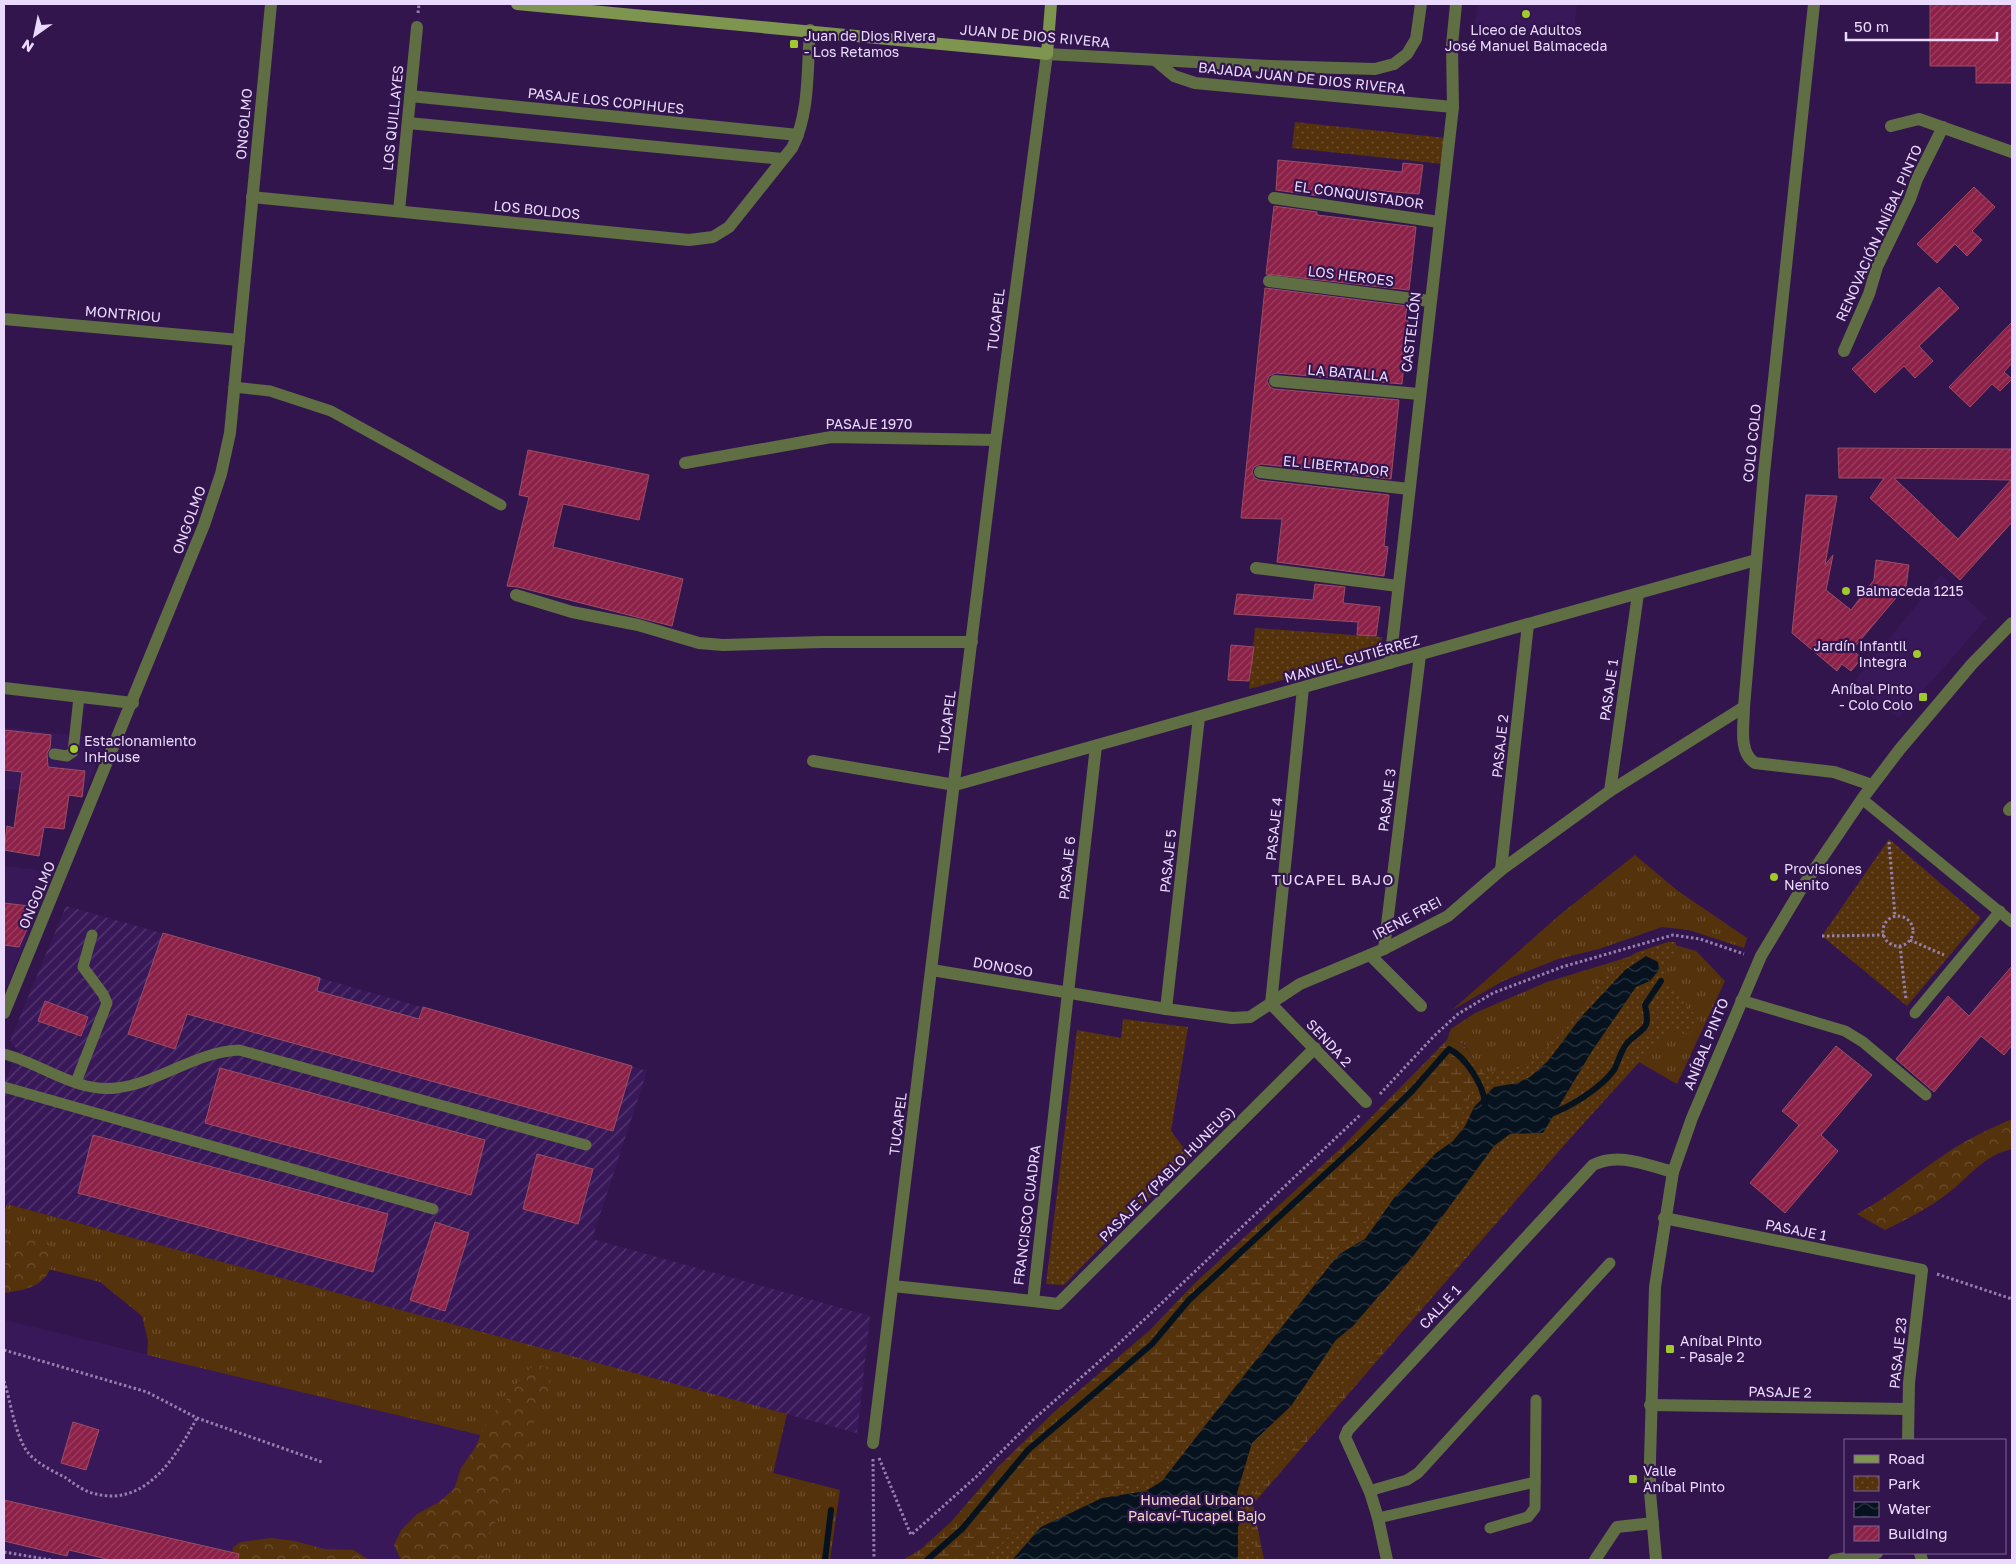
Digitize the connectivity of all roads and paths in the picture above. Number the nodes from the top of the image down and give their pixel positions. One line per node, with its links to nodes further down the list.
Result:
1 (271, 4): 19 (street, ONGOLMO)
2 (517, 4): 8 (main road, JUAN DE DIOS RIVERA)
3 (1051, 4): 9 (main road, TUCAPEL)
4 (1422, 4): 10 (street, JUAN DE DIOS RIVERA)
5 (1456, 4): 12 (street, CASTELLÓN)
6 (1814, 4): 36 (street, COLO COLO)
7 (417, 27): 11 (street, LOS QUILLAYES)
8 (810, 30): 9 (main road, JUAN DE DIOS RIVERA); 16 (street)
9 (1047, 54): 10 (street, JUAN DE DIOS RIVERA); 31 (street, TUCAPEL)
10 (1154, 60): 12 (street, BAJADA JUAN DE DIOS RIVERA)
11 (410, 96): 13 (street, LOS QUILLAYES); 16 (street, PASAJE LOS COPIHUES)
12 (1453, 107): 22 (street, CASTELLÓN)
13 (408, 123): 18 (street); 21 (street, LOS QUILLAYES)
14 (1891, 126): 15 (street)
15 (1943, 127): 17 (street); 27 (street, RENOVACIÓN ANÍBAL PINTO)
16 (798, 135): 18 (street, LOS BOLDOS)
17 (2012, 152)
18 (783, 159): 21 (street, LOS BOLDOS)
19 (252, 197): 21 (street, LOS BOLDOS); 26 (street, ONGOLMO)
20 (1274, 198): 22 (street, EL CONQUISTADOR)
21 (399, 212)
22 (1439, 222): 24 (street, CASTELLÓN)
23 (1269, 281): 24 (street, LOS HEROES)
24 (1430, 301): 30 (street, CASTELLÓN)
25 (4, 319): 26 (street, MONTRIOU)
26 (239, 340): 29 (street, ONGOLMO)
27 (1844, 351)
28 (1275, 381): 30 (street, LA BATALLA)
29 (234, 387): 35 (lane); 49 (street, ONGOLMO)
30 (1419, 394): 34 (street, CASTELLÓN)
31 (996, 440): 32 (street, PASAJE 1970); 43 (street, TUCAPEL)
32 (685, 463)
33 (1260, 472): 34 (street, EL LIBERTADOR)
34 (1409, 489): 38 (street, CASTELLÓN)
35 (501, 505)
36 (1756, 560): 39 (street, MANUEL GUTIÉRREZ); 50 (street, COLO COLO)
37 (1256, 568): 38 (street)
38 (1398, 586): 45 (street, CASTELLÓN)
39 (1638, 594): 42 (street, MANUEL GUTIÉRREZ); 57 (street, PASAJE 1)
40 (516, 595): 43 (street)
41 (2012, 622): 56 (street, ANÍBAL PINTO)
42 (1528, 624): 44 (street, MANUEL GUTIÉRREZ); 60 (street, PASAJE 2)
43 (972, 642): 55 (street, TUCAPEL)
44 (1420, 655): 45 (street, MANUEL GUTIÉRREZ); 69 (street, PASAJE 3)
45 (1390, 663): 47 (street, MANUEL GUTIÉRREZ)
46 (4, 688): 48 (street)
47 (1303, 688): 51 (street, MANUEL GUTIÉRREZ); 76 (street, PASAJE 4)
48 (79, 697): 49 (street); 53 (lane)
49 (132, 703): 80 (street, ONGOLMO)
50 (1744, 707): 56 (street, COLO COLO); 57 (street, IRENE FREI)
51 (1199, 717): 52 (street, MANUEL GUTIÉRREZ); 78 (street, PASAJE 5)
52 (1096, 746): 55 (street, MANUEL GUTIÉRREZ); 74 (street, PASAJE 6)
53 (54, 754)
54 (813, 761): 55 (street)
55 (955, 785): 73 (street, TUCAPEL)
56 (1872, 785): 58 (street, ANÍBAL PINTO)
57 (1610, 791): 60 (street, IRENE FREI)
58 (1862, 799): 61 (lane); 71 (street, ANÍBAL PINTO)
59 (1889, 840): 62 (path)
60 (1501, 870): 69 (street, IRENE FREI)
61 (2000, 912): 63 (lane); 79 (lane)
62 (1895, 916): 65 (path); 67 (path)
63 (2012, 922)
64 (92, 935): 83 (lane)
65 (1884, 935): 66 (path); 68 (path)
66 (1822, 936)
67 (1910, 940): 68 (path); 72 (path)
68 (1900, 946): 79 (path)
69 (1384, 949): 70 (street, IRENE FREI)
70 (1370, 955): 76 (street, IRENE FREI); 77 (street)
71 (1761, 956): 75 (street, ANÍBAL PINTO); 86 (path)
72 (1949, 957)
73 (932, 970): 74 (street, DONOSO); 93 (street, TUCAPEL)
74 (1068, 993): 78 (street, IRENE FREI); 95 (street, FRANCISCO CUADRA)
75 (1741, 1000): 85 (lane); 88 (street, ANÍBAL PINTO)
76 (1271, 1004): 78 (street, IRENE FREI); 81 (street, SENDA 2)
77 (1421, 1006)
78 (1166, 1009)
79 (1911, 1009)
80 (4, 1013)
81 (1315, 1048): 86 (street, SENDA 2); 95 (street, PASAJE 7 (PABLO HUNEUS))
82 (4, 1054): 83 (lane)
83 (76, 1082): 87 (lane)
84 (4, 1087): 89 (lane)
85 (1926, 1095)
86 (1369, 1103): 103 (path)
87 (586, 1145)
88 (1673, 1172): 90 (street, ANÍBAL PINTO); 106 (street, CALLE 1)
89 (433, 1209)
90 (1664, 1218): 92 (street, PASAJE 1); 99 (street, ANÍBAL PINTO)
91 (1610, 1263): 106 (lane)
92 (1922, 1270): 94 (path); 100 (street, PASAJE 23)
93 (893, 1286): 95 (street, FRANCISCO CUADRA); 103 (street, TUCAPEL)
94 (2012, 1299)
95 (1033, 1302)
96 (4, 1350): 101 (path)
97 (4, 1381): 101 (path)
98 (1536, 1400): 105 (lane)
99 (1650, 1405): 100 (street, PASAJE 2); 108 (street, ANÍBAL PINTO)
100 (1908, 1409): 102 (street, PASAJE 23)
101 (197, 1418): 104 (path)
102 (1908, 1439)
103 (873, 1443): 113 (path)
104 (322, 1462)
105 (1535, 1482): 107 (lane); 109 (lane)
106 (1369, 1491): 107 (street, CALLE 1)
107 (1378, 1518): 114 (street, CALLE 1)
108 (1653, 1522): 115 (street); 116 (street, ANÍBAL PINTO)
109 (1490, 1528)
110 (4, 1552): 112 (path)
111 (1871, 1554): 117 (street)
112 (50, 1560)
113 (874, 1560)
114 (1387, 1560)
115 (1595, 1560)
116 (1656, 1560)
117 (1834, 1560)

